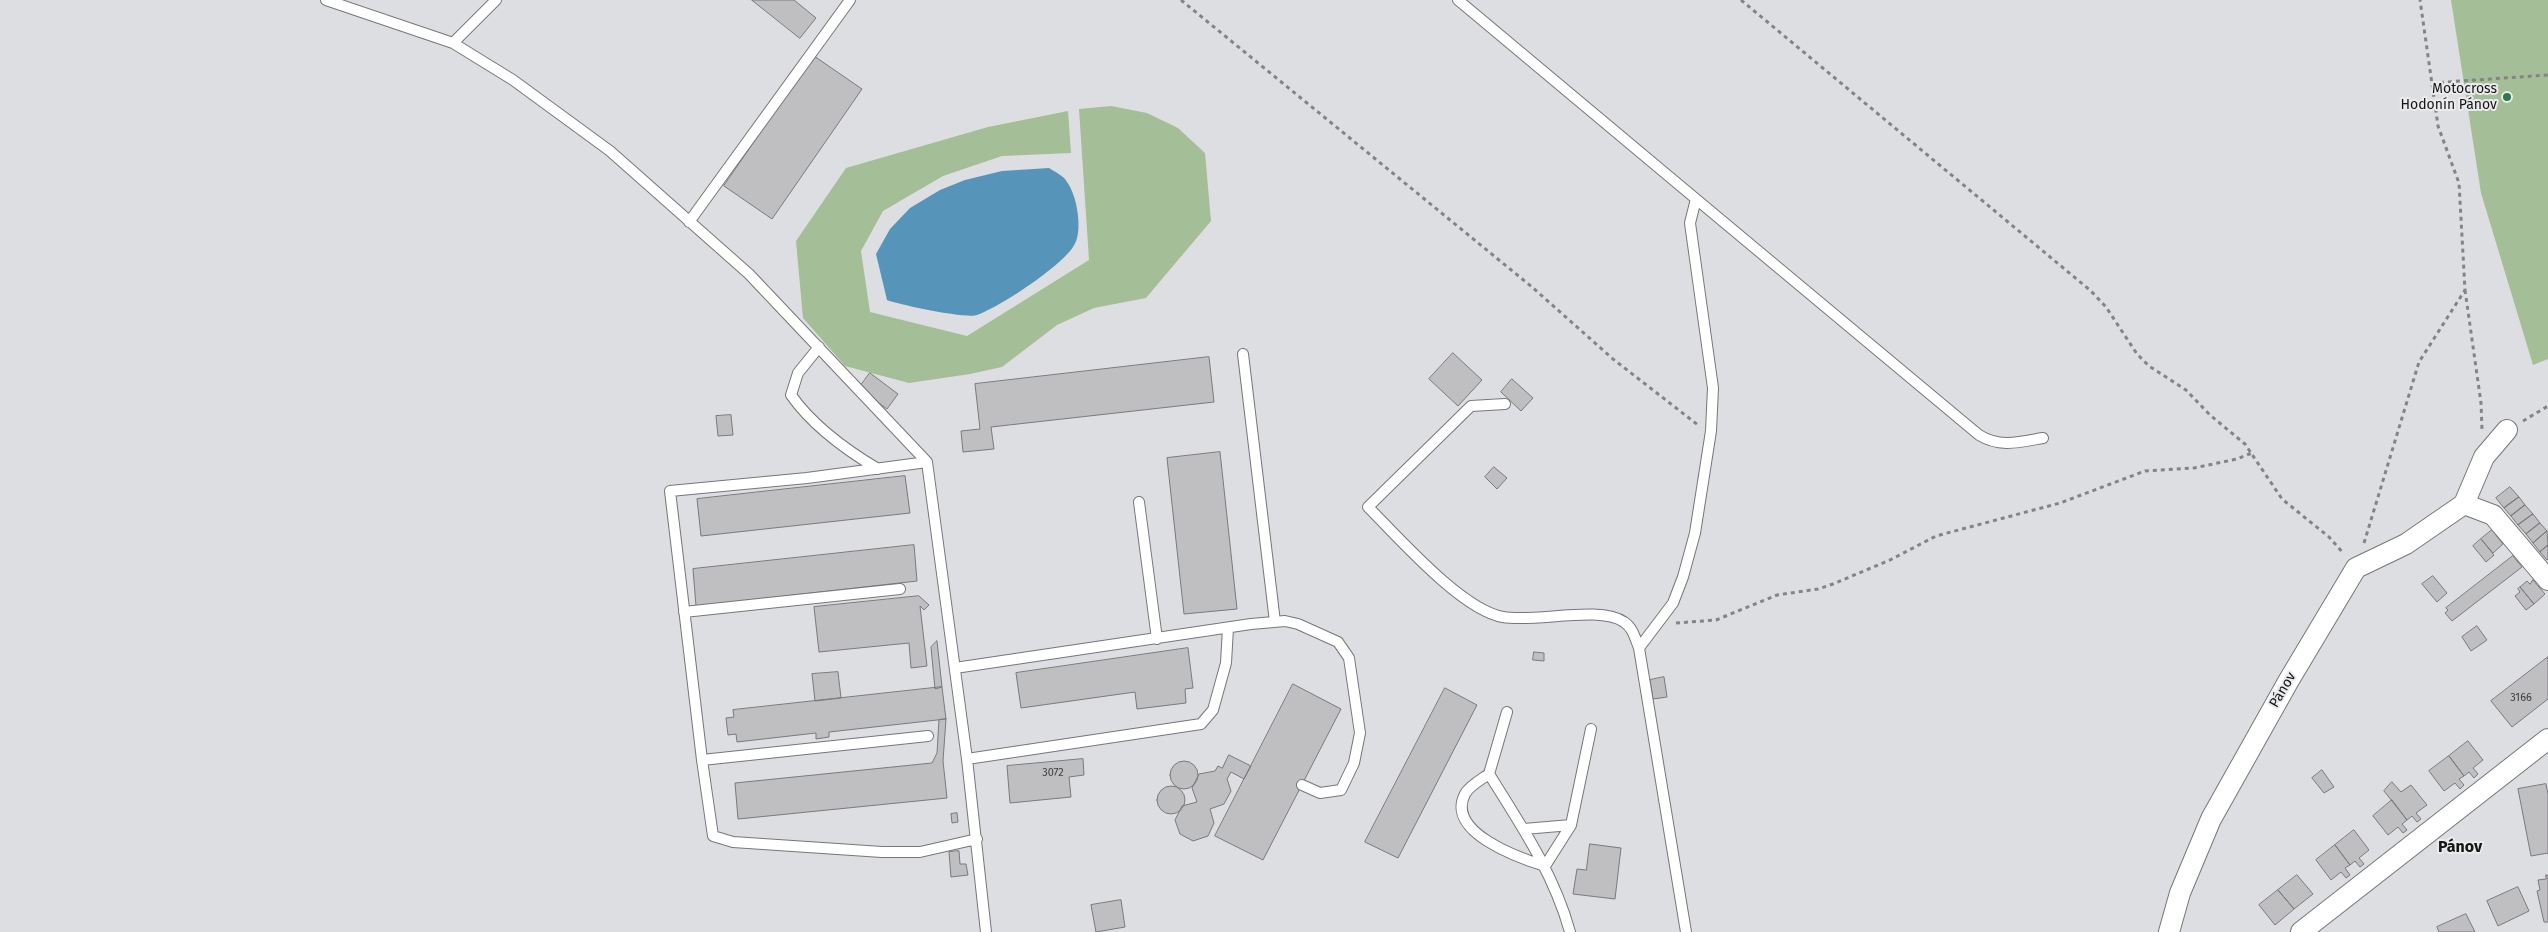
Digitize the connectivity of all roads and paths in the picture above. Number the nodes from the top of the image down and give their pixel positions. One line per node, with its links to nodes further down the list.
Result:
1 (326, 0): 8 (lane)
2 (496, 0): 8 (lane)
3 (850, 0): 12 (lane)
4 (1182, 0): 19 (path)
5 (1458, 0): 11 (lane)
6 (1741, 0): 21 (path)
7 (2420, 0): 10 (path)
8 (453, 43): 12 (lane)
9 (2548, 75): 10 (path)
10 (2432, 83): 13 (path)
11 (1696, 199): 19 (lane); 20 (lane)
12 (688, 222): 14 (lane)
13 (2465, 290): 22 (path); 27 (path)
14 (819, 347): 23 (lane); 24 (lane)
15 (1243, 354): 31 (lane)
16 (1504, 404): 35 (lane)
17 (2548, 406): 18 (path)
18 (2507, 430): 22 (street)
19 (1710, 435): 32 (lane)
20 (2043, 438)
21 (2252, 454): 27 (path); 32 (path)
22 (2484, 458): 26 (street)
23 (926, 462): 24 (lane); 36 (lane)
24 (878, 469): 30 (lane)
25 (1139, 502): 34 (lane)
26 (2464, 504): 27 (street); 28 (street)
27 (2356, 568): 52 (street, Pánov)
28 (2548, 580)
29 (900, 589): 30 (lane)
30 (684, 612): 42 (lane)
31 (1275, 622): 33 (lane); 44 (lane)
32 (1658, 624): 35 (lane)
33 (1228, 628): 34 (lane); 41 (lane)
34 (1158, 640): 36 (lane)
35 (1639, 648): 51 (lane)
36 (955, 668): 41 (lane)
37 (1507, 712): 43 (lane)
38 (1592, 729): 45 (lane)
39 (928, 736): 42 (lane)
40 (2548, 739): 53 (street)
41 (967, 759): 47 (lane)
42 (702, 760): 47 (lane)
43 (1490, 774): 46 (lane); 48 (lane)
44 (1302, 785)
45 (1571, 826): 46 (lane); 48 (lane)
46 (1524, 830): 48 (lane)
47 (977, 839): 49 (lane)
48 (1545, 866): 50 (lane)
49 (986, 932)
50 (1570, 932)
51 (1686, 932)
52 (2169, 932)
53 (2301, 932)

